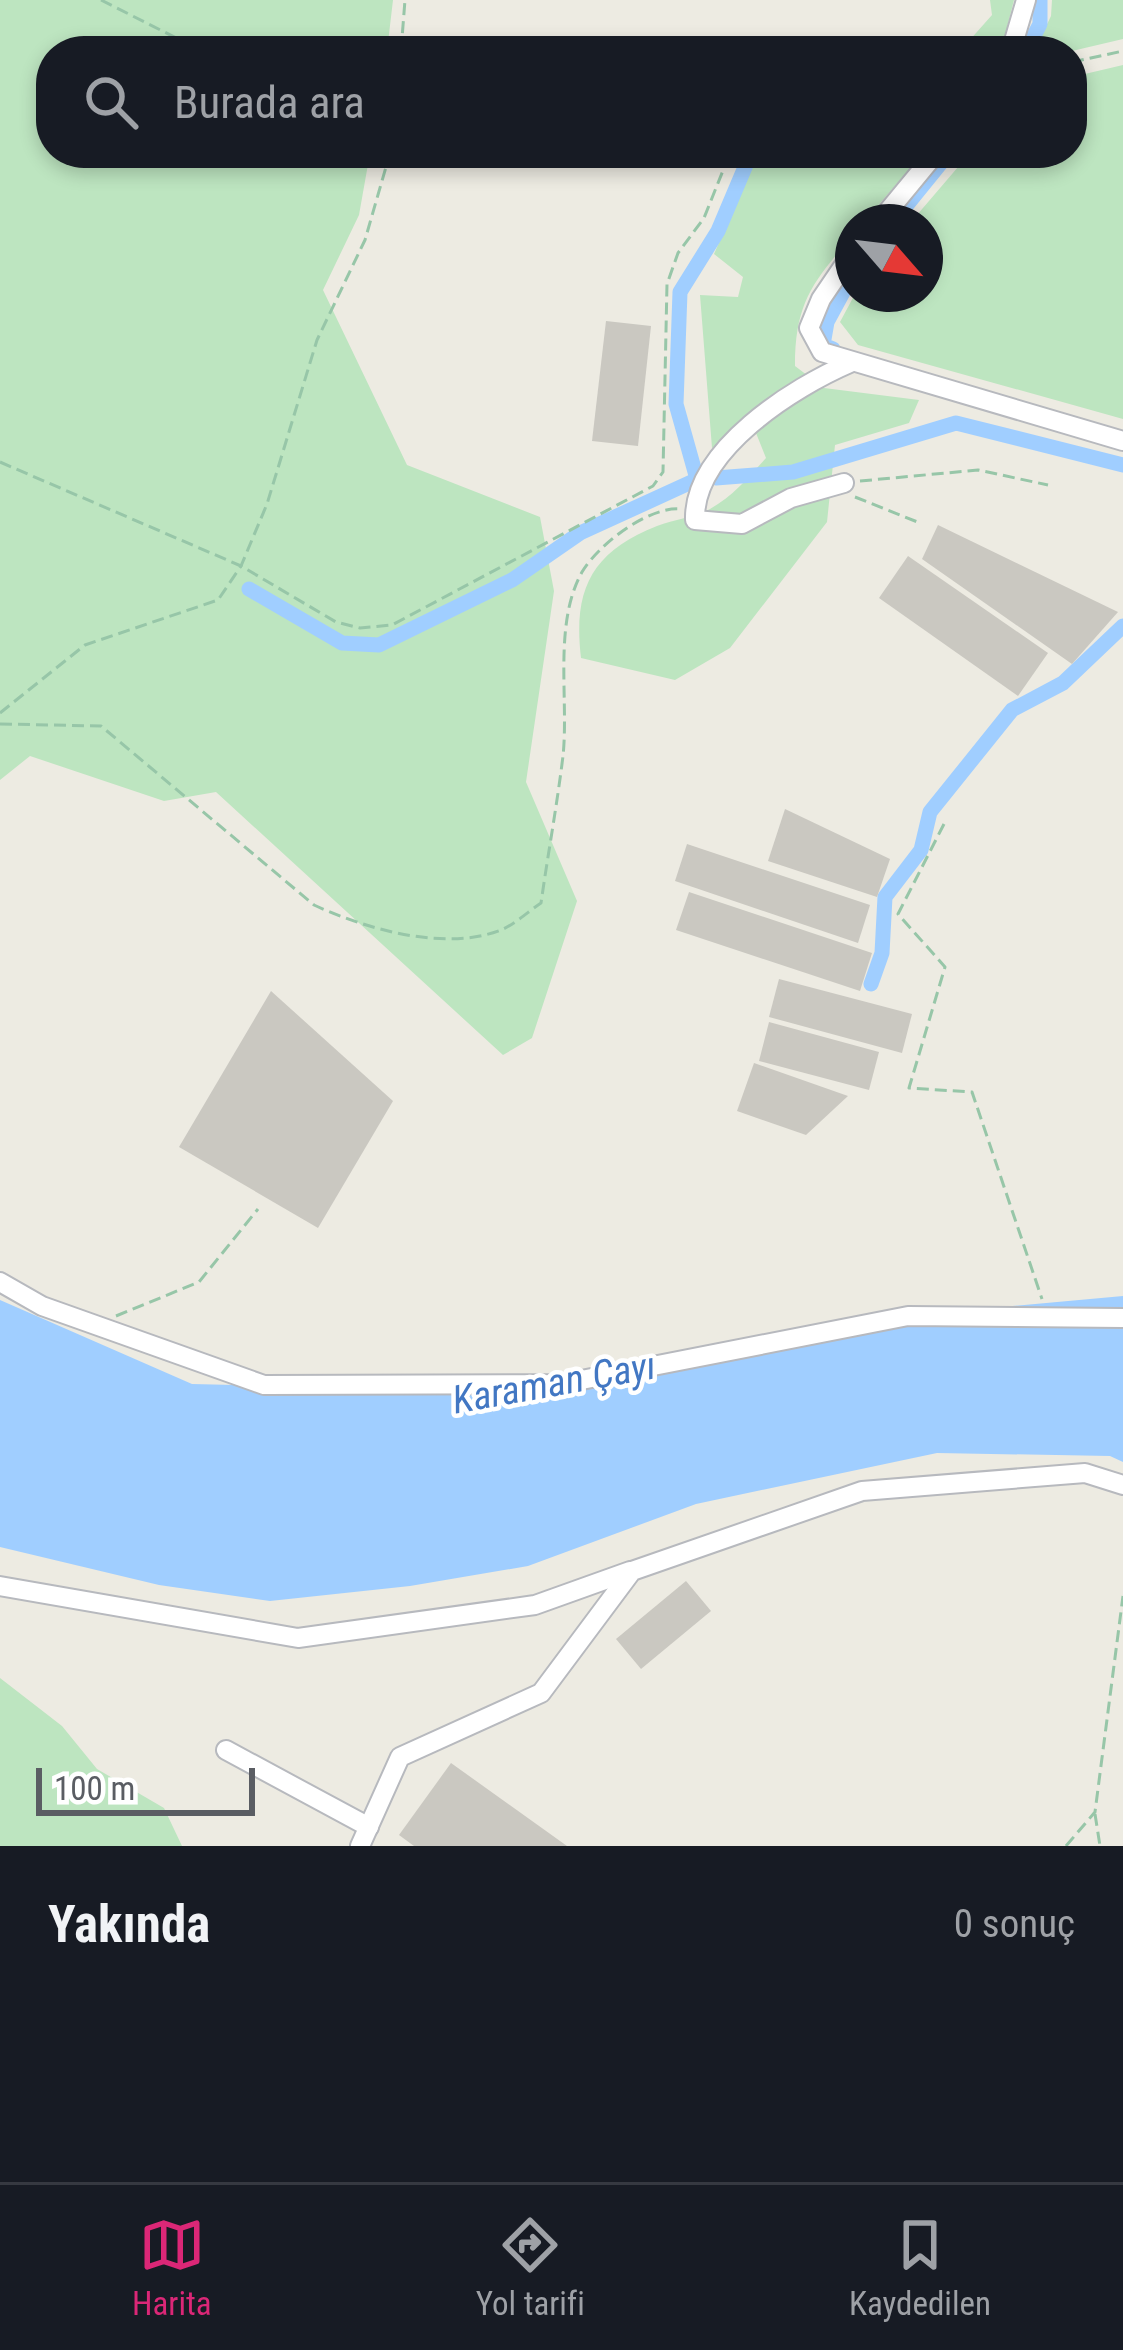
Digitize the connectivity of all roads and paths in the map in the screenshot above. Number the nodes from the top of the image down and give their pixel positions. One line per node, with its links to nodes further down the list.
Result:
1 (101, 0): 4 (path)
2 (405, 0): 5 (path)
3 (1026, 0): 6 (street)
4 (172, 36)
5 (402, 36)
6 (1015, 36)
7 (1123, 50): 8 (path)
8 (1087, 58)
9 (386, 168): 21 (path)
10 (724, 168): 21 (path)
11 (924, 168): 12 (street)
12 (894, 204)
13 (835, 279): 14 (street)
14 (850, 363): 15 (street); 19 (street)
15 (1123, 441)
16 (0, 462): 21 (path)
17 (1048, 485): 18 (path)
18 (847, 489): 19 (street); 20 (path)
19 (694, 511): 23 (path)
20 (920, 523)
21 (241, 566): 22 (path)
22 (0, 713)
23 (0, 724)
24 (944, 824): 27 (path)
25 (258, 1209): 29 (path)
26 (0, 1282): 29 (street)
27 (1049, 1318): 28 (street); 29 (street)
28 (1123, 1318)
29 (94, 1325)
30 (1123, 1485): 31 (street)
31 (632, 1571): 32 (street); 36 (street)
32 (0, 1586)
33 (1123, 1596): 35 (path)
34 (226, 1750): 36 (street)
35 (1095, 1812): 37 (path); 38 (path)
36 (364, 1837)
37 (1066, 1846)
38 (1100, 1846)

